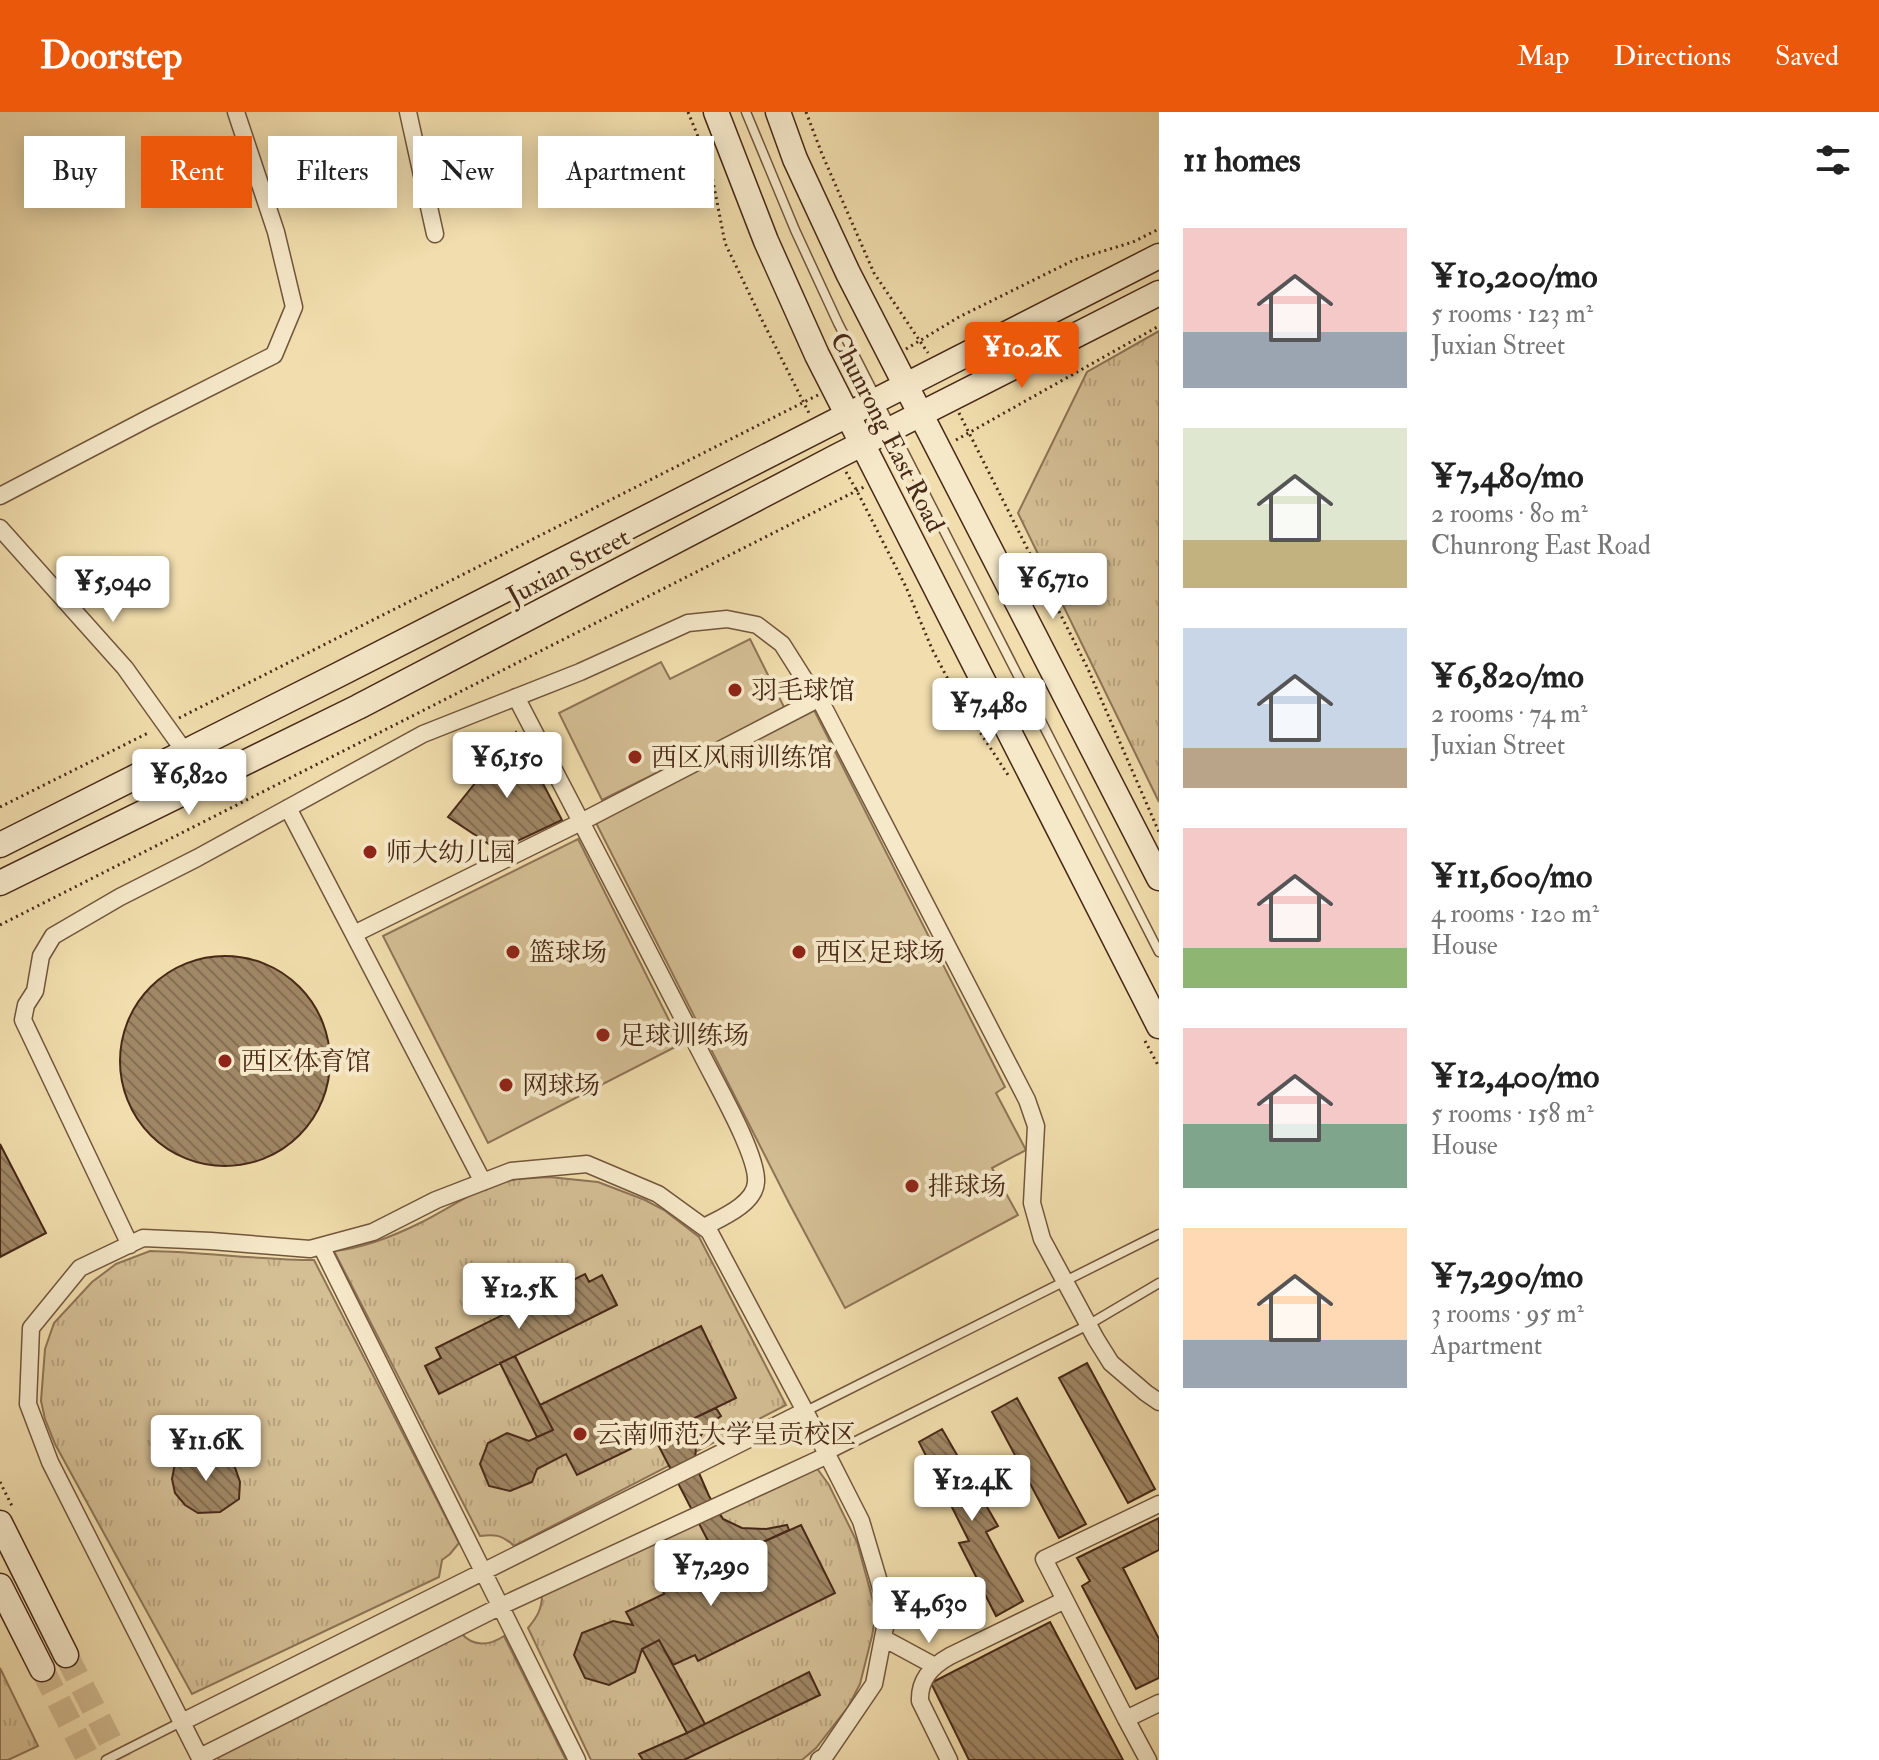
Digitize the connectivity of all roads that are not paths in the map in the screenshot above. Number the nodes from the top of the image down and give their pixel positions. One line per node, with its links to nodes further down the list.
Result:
1 (236, 112): 15 (street)
2 (408, 112): 6 (street)
3 (716, 112): 11 (main road, Chunrong East Road)
4 (746, 112): 10 (lane)
5 (778, 112): 9 (main road, Chunrong East Road)
6 (435, 234)
7 (1159, 256): 9 (main road, Juxian Street)
8 (1159, 293): 12 (main road, Juxian Street)
9 (905, 385): 10 (main road, Juxian Street); 12 (main road, Chunrong East Road)
10 (878, 399): 11 (main road, Juxian Street); 13 (lane)
11 (847, 414): 14 (main road, Chunrong East Road); 19 (main road, Juxian Street)
12 (920, 415): 13 (main road, Juxian Street); 23 (main road, Chunrong East Road)
13 (893, 428): 14 (main road, Juxian Street); 26 (lane)
14 (862, 444): 24 (main road, Juxian Street); 27 (main road, Chunrong East Road)
15 (0, 496)
16 (0, 528): 19 (street)
17 (516, 697): 18 (street); 20 (street); 21 (street)
18 (818, 699): 21 (street); 33 (street)
19 (185, 752): 22 (main road, Juxian Street)
20 (288, 808): 25 (street); 31 (street)
21 (581, 822): 25 (street); 29 (street)
22 (0, 845)
23 (1159, 878)
24 (0, 883)
25 (354, 934): 28 (street)
26 (1159, 952)
27 (1152, 1032)
28 (483, 1182): 29 (street); 32 (street)
29 (704, 1227): 37 (street)
30 (1159, 1234): 33 (lane)
31 (130, 1245): 32 (street); 51 (street)
32 (321, 1246): 41 (street)
33 (1065, 1282): 35 (street); 37 (lane)
34 (1159, 1283): 35 (lane)
35 (1088, 1325): 36 (street); 38 (lane)
36 (1159, 1402)
37 (805, 1411): 38 (street); 41 (street)
38 (828, 1455): 44 (street); 45 (street)
39 (1159, 1504): 43 (street)
40 (0, 1523): 46 (main road)
41 (484, 1571): 44 (street); 51 (street)
42 (0, 1586): 48 (main road)
43 (1065, 1600): 47 (street); 50 (street)
44 (501, 1606): 52 (street); 54 (street)
45 (883, 1638): 47 (street); 55 (street)
46 (66, 1655)
47 (933, 1665): 56 (street)
48 (42, 1669)
49 (1159, 1703): 50 (street)
50 (1126, 1719): 57 (street)
51 (182, 1722): 52 (street); 53 (lane)
52 (200, 1758)
53 (106, 1760)
54 (577, 1760)
55 (819, 1760)
56 (949, 1760)
57 (1148, 1760)

